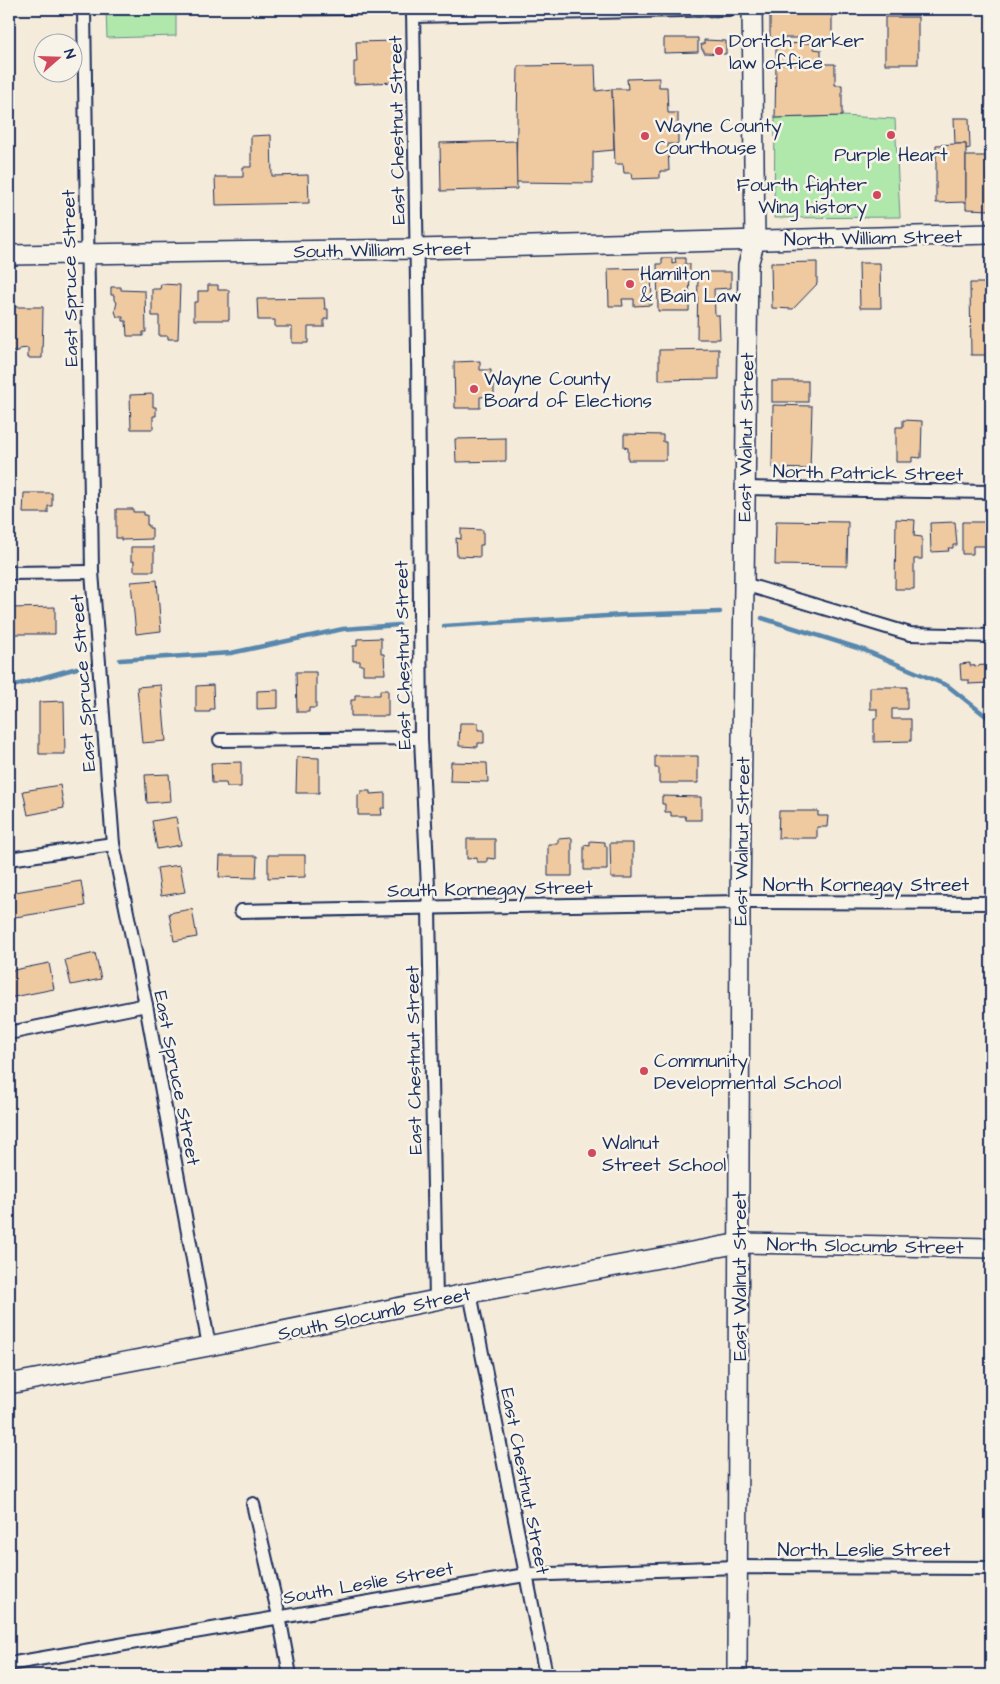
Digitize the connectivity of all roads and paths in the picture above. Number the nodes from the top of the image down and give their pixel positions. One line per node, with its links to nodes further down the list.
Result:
1 (84, 9): 8 (street, East Spruce Street)
2 (729, 9): 4 (street)
3 (752, 9): 6 (street, East Walnut Street)
4 (413, 12): 7 (street, East Chestnut Street)
5 (991, 234): 6 (street, North William Street)
6 (755, 240): 7 (street, South William Street); 10 (street, East Walnut Street)
7 (416, 249): 8 (street, South William Street); 16 (street, East Chestnut Street)
8 (88, 254): 9 (street, South William Street); 12 (street, East Spruce Street)
9 (9, 255)
10 (745, 488): 11 (street, North Patrick Street); 14 (street, East Walnut Street)
11 (991, 492)
12 (92, 572): 13 (street); 18 (street, East Spruce Street)
13 (9, 573)
14 (744, 584): 15 (street); 20 (street, East Walnut Street)
15 (991, 636)
16 (421, 738): 17 (street); 22 (street, East Chestnut Street)
17 (220, 740)
18 (113, 844): 19 (street); 24 (street, East Spruce Street)
19 (9, 859)
20 (740, 902): 21 (street, North Kornegay Street); 22 (street, South Kornegay Street); 26 (street, East Walnut Street)
21 (991, 902)
22 (428, 909): 23 (street, South Kornegay Street); 29 (street, East Chestnut Street)
23 (241, 910)
24 (146, 1005): 25 (street); 30 (street, East Spruce Street)
25 (9, 1033)
26 (740, 1242): 27 (street, North Slocumb Street); 28 (street, South Slocumb Street); 33 (street, East Walnut Street)
27 (991, 1248)
28 (470, 1293): 29 (street, South Slocumb Street); 35 (street, East Chestnut Street)
29 (436, 1301): 30 (street, South Slocumb Street)
30 (209, 1346): 31 (street, South Slocumb Street)
31 (9, 1384)
32 (253, 1504): 36 (street)
33 (736, 1567): 34 (street, North Leslie Street); 35 (street, South Leslie Street); 40 (street, East Walnut Street)
34 (991, 1568)
35 (525, 1575): 36 (street, South Leslie Street); 39 (street, East Chestnut Street)
36 (278, 1616): 37 (street, South Leslie Street); 38 (street)
37 (9, 1664)
38 (290, 1675)
39 (546, 1675)
40 (737, 1675)

